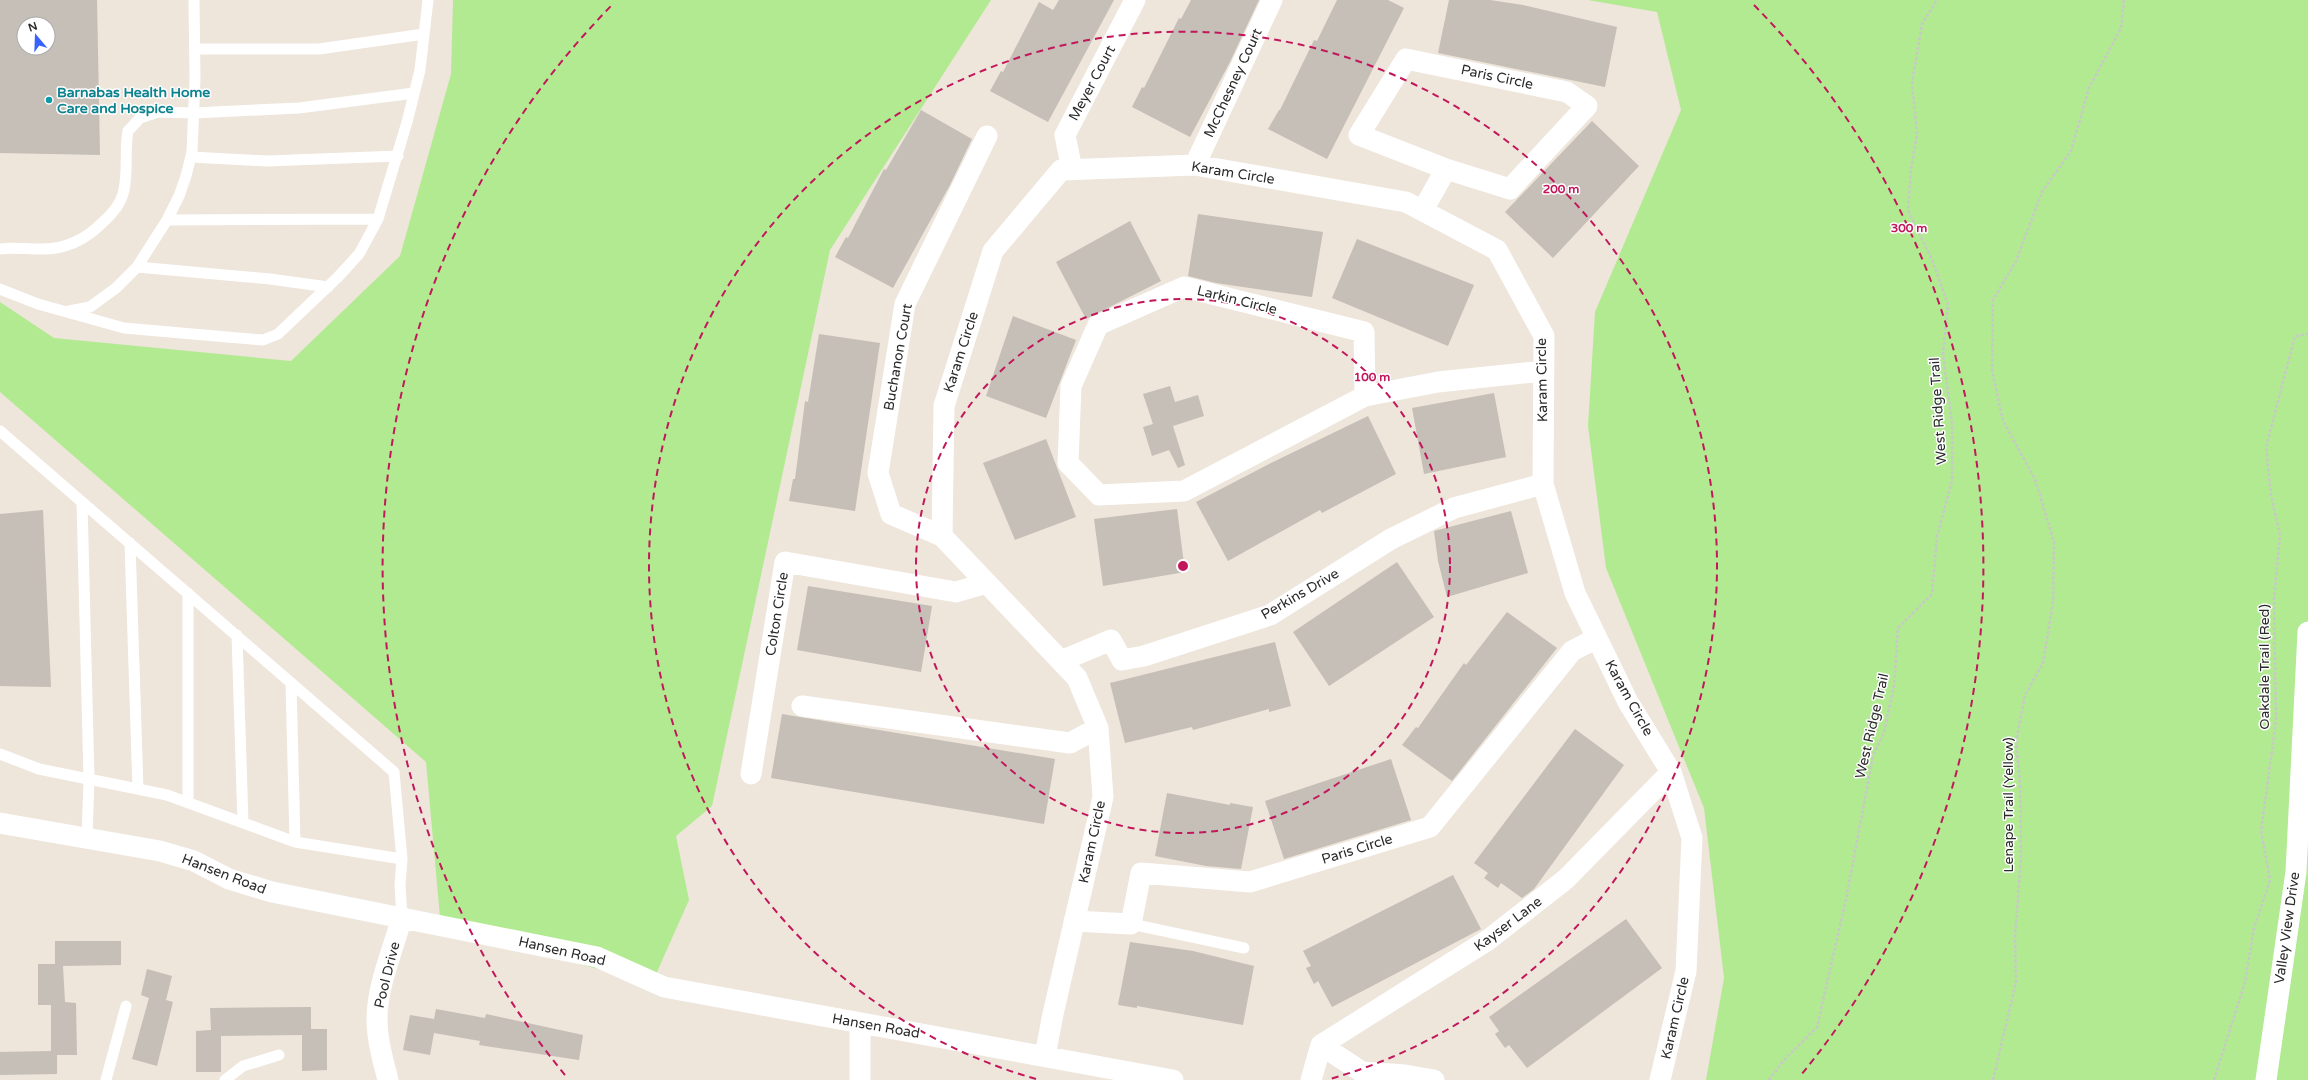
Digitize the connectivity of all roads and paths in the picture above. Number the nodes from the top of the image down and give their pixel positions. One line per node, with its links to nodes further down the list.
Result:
1 (194, 0): 8 (lane)
2 (428, 0): 7 (lane)
3 (1135, 0): 16 (street, Meyer Court)
4 (1272, 0): 14 (street, McChesney Court)
5 (1937, 0): 70 (path, West Ridge Trail)
6 (2124, 0): 71 (path, Lenape Trail (Yellow))
7 (424, 34): 8 (lane); 9 (lane)
8 (195, 49): 10 (lane)
9 (414, 93): 10 (lane); 12 (lane)
10 (193, 113): 13 (lane); 20 (lane)
11 (987, 136): 31 (street, Buchanon Court)
12 (398, 156): 13 (lane); 18 (lane)
13 (191, 157): 19 (lane)
14 (1195, 165): 16 (street, Karam Circle); 17 (street, Karam Circle)
15 (1446, 169): 15 (street, Paris Circle); 17 (street)
16 (1072, 170): 31 (street, Karam Circle)
17 (1422, 210): 26 (street, Karam Circle)
18 (378, 219): 19 (lane); 22 (lane)
19 (168, 220): 21 (lane)
20 (0, 250)
21 (137, 267): 22 (lane); 24 (lane)
22 (328, 287): 24 (lane)
23 (0, 289): 24 (lane)
24 (58, 310)
25 (2308, 334): 72 (path, Oakdale Trail (Red))
26 (1543, 371): 27 (street, Larkin Circle); 29 (street, Karam Circle)
27 (1365, 396): 27 (street, Larkin Circle)
28 (0, 431): 30 (lane)
29 (1543, 484): 37 (street, Karam Circle); 38 (street, Perkins Drive)
30 (82, 502): 32 (lane); 45 (lane)
31 (942, 536): 33 (street, Karam Circle)
32 (130, 544): 34 (lane); 46 (lane)
33 (987, 583): 38 (street, Karam Circle); 44 (street, Colton Circle)
34 (188, 593): 36 (lane); 47 (lane)
35 (2308, 632): 73 (street, Valley View Drive)
36 (237, 636): 39 (lane); 49 (lane)
37 (1597, 638): 43 (street, Karam Circle); 55 (street, Paris Circle)
38 (1061, 661): 41 (street, Karam Circle)
39 (291, 683): 51 (lane); 52 (lane)
40 (802, 706): 41 (street)
41 (1098, 728): 54 (street, Karam Circle)
42 (0, 754): 45 (lane)
43 (1671, 772): 59 (street, Kayser Lane); 69 (street, Karam Circle)
44 (751, 774)
45 (89, 780): 46 (lane); 50 (lane)
46 (138, 789): 47 (lane)
47 (188, 803): 49 (lane)
48 (0, 823): 50 (street, Hansen Road)
49 (243, 823): 51 (lane)
50 (87, 838): 53 (street, Hansen Road)
51 (295, 842): 52 (lane)
52 (402, 859): 53 (lane)
53 (402, 917): 58 (street, Hansen Road); 64 (street, Pool Drive)
54 (1074, 922): 55 (street); 61 (street, Karam Circle)
55 (1131, 924): 56 (lane)
56 (1244, 948)
57 (126, 1006): 62 (lane)
58 (860, 1023): 61 (street, Hansen Road); 65 (street)
59 (1321, 1045): 67 (street); 68 (street)
60 (279, 1055): 63 (lane)
61 (1045, 1056): 66 (street, Hansen Road)
62 (106, 1080)
63 (225, 1080)
64 (388, 1080)
65 (860, 1080)
66 (1173, 1080)
67 (1311, 1080)
68 (1434, 1080)
69 (1660, 1080)
70 (1769, 1080)
71 (1994, 1080)
72 (2214, 1080)
73 (2266, 1080)

